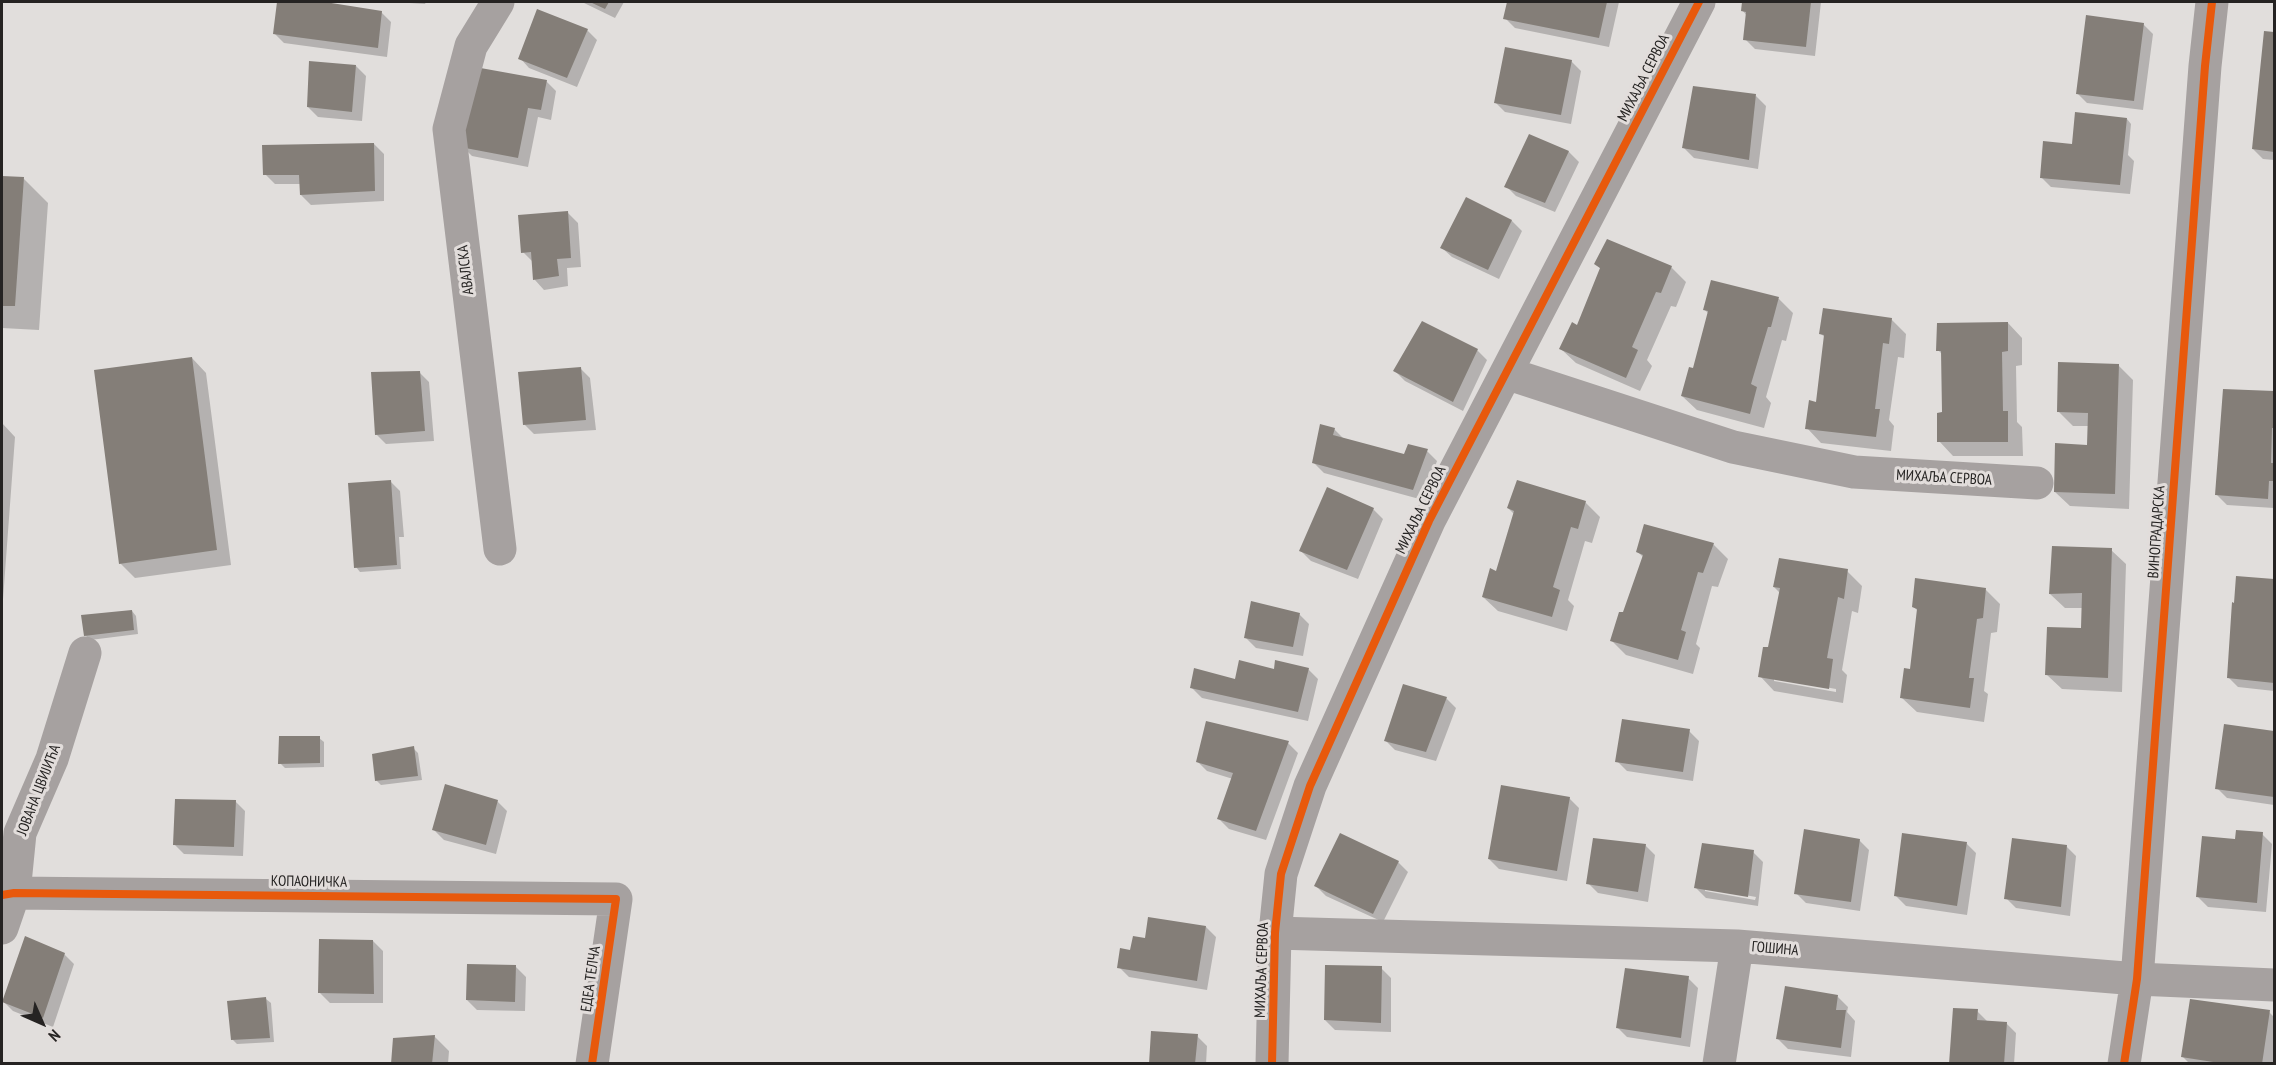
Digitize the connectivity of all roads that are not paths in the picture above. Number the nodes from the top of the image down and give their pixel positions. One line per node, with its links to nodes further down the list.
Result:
1 (498, 2): 6 (street, АВАЛСКА)
2 (1699, 2): 4 (street, МИХАЉА СЕРВОА)
3 (2212, 2): 13 (street, ВИНОГРАДАРСКА)
4 (1506, 373): 5 (street, МИХАЉА СЕРВОА); 11 (street, МИХАЉА СЕРВОА)
5 (2037, 483)
6 (500, 549)
7 (85, 653): 8 (street, ЈОВАНА ЦВИЈИЋА)
8 (8, 894): 9 (street, КОПАОНИЧКА); 10 (street, ЈОВАНА ЦВИЈИЋА)
9 (615, 899): 15 (street, ЕДЕА ТЕЛЧА)
10 (2, 928)
11 (1275, 933): 12 (street, ГОШИНА); 16 (street, МИХАЉА СЕРВОА)
12 (1737, 946): 13 (street, ГОШИНА); 17 (street)
13 (2137, 979): 14 (street, ГОШИНА); 18 (street, ВИНОГРАДАРСКА)
14 (2274, 985)
15 (592, 1064)
16 (1272, 1064)
17 (1719, 1064)
18 (2124, 1064)

